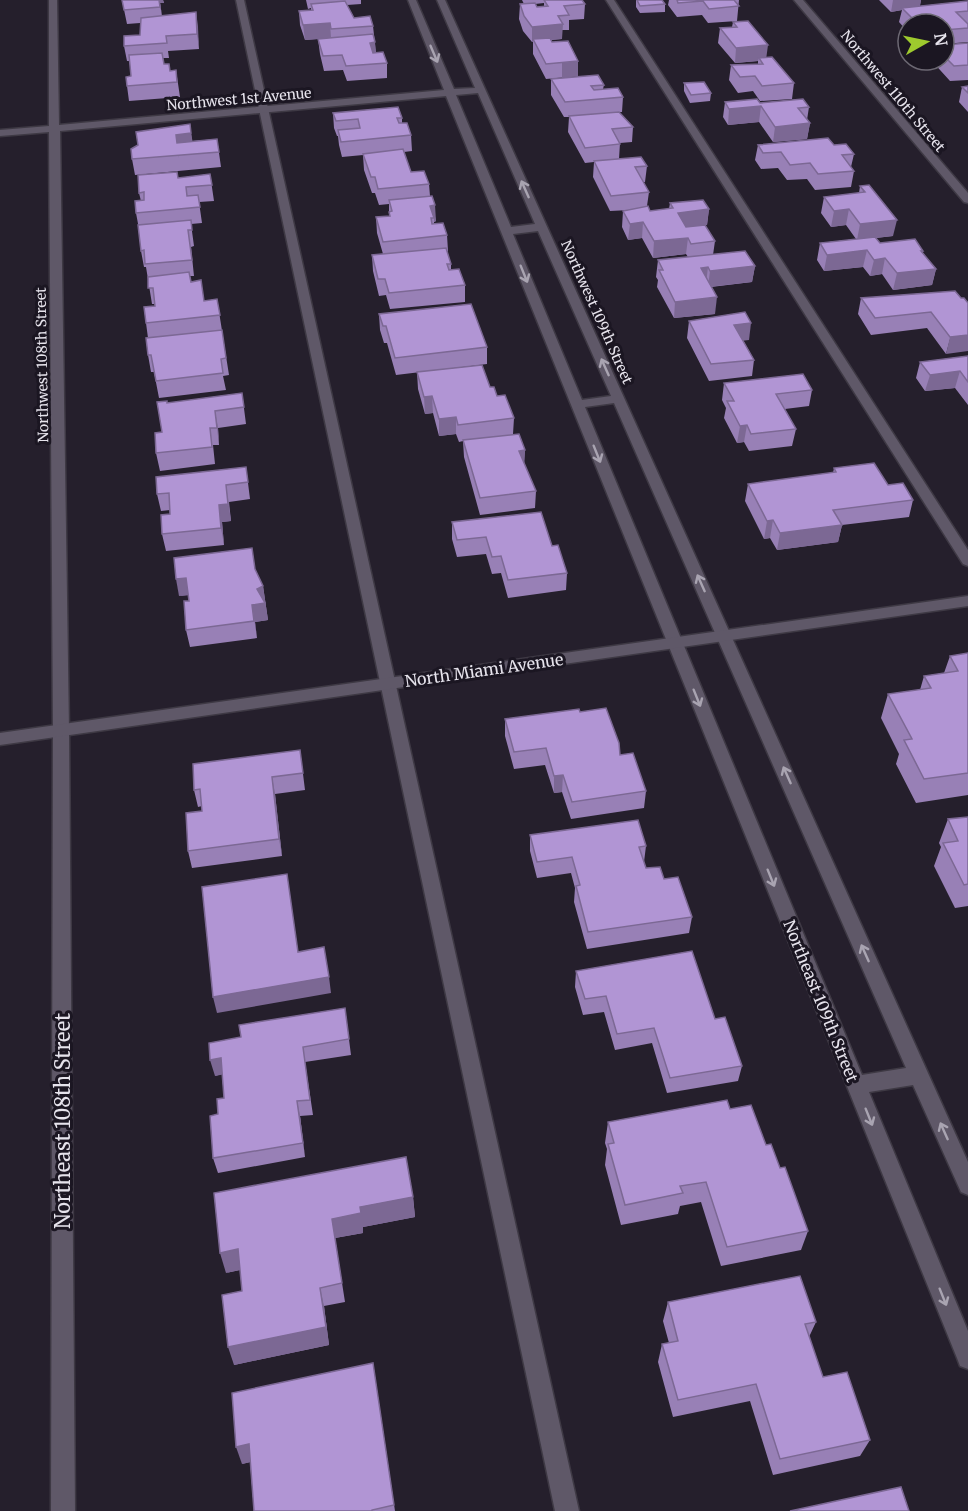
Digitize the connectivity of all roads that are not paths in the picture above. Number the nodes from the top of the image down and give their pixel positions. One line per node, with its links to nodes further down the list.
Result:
1 (53, 0): 10 (street, Northwest 108th Street)
2 (240, 0): 9 (street)
3 (412, 0): 8 (street, one-way to 8)
4 (441, 0): 7 (street, Northwest 109th Street)
5 (610, 0): 17 (street)
6 (798, 0): 12 (street, Northwest 110th Street)
7 (481, 90): 8 (street, Northwest 1st Avenue); 13 (street, Northwest 109th Street, one-way to 7)
8 (450, 93): 9 (street, Northwest 1st Avenue); 14 (street)
9 (264, 110): 10 (street, Northwest 1st Avenue); 21 (street)
10 (54, 128): 11 (street, Northwest 1st Avenue); 22 (street, Northwest 108th Street)
11 (0, 133)
12 (968, 200)
13 (542, 227): 14 (street); 15 (street, Northwest 109th Street, one-way to 13)
14 (506, 231): 16 (street, one-way to 16)
15 (619, 399): 16 (street); 19 (street, Northwest 109th Street, one-way to 15)
16 (577, 404): 20 (street, one-way to 20)
17 (968, 561)
18 (968, 601): 19 (street, North Miami Avenue)
19 (725, 637): 20 (street, North Miami Avenue); 24 (street, one-way to 19)
20 (674, 644): 21 (street, North Miami Avenue); 25 (street, Northeast 109th Street, one-way to 25)
21 (387, 683): 22 (street, North Miami Avenue); 29 (street)
22 (61, 730): 23 (street, North Miami Avenue); 28 (street, Northeast 108th Street)
23 (0, 739)
24 (919, 1075): 25 (street); 26 (street, one-way to 24)
25 (856, 1085): 27 (street, Northeast 109th Street, one-way to 27)
26 (968, 1185)
27 (968, 1358)
28 (63, 1511)
29 (567, 1511)

